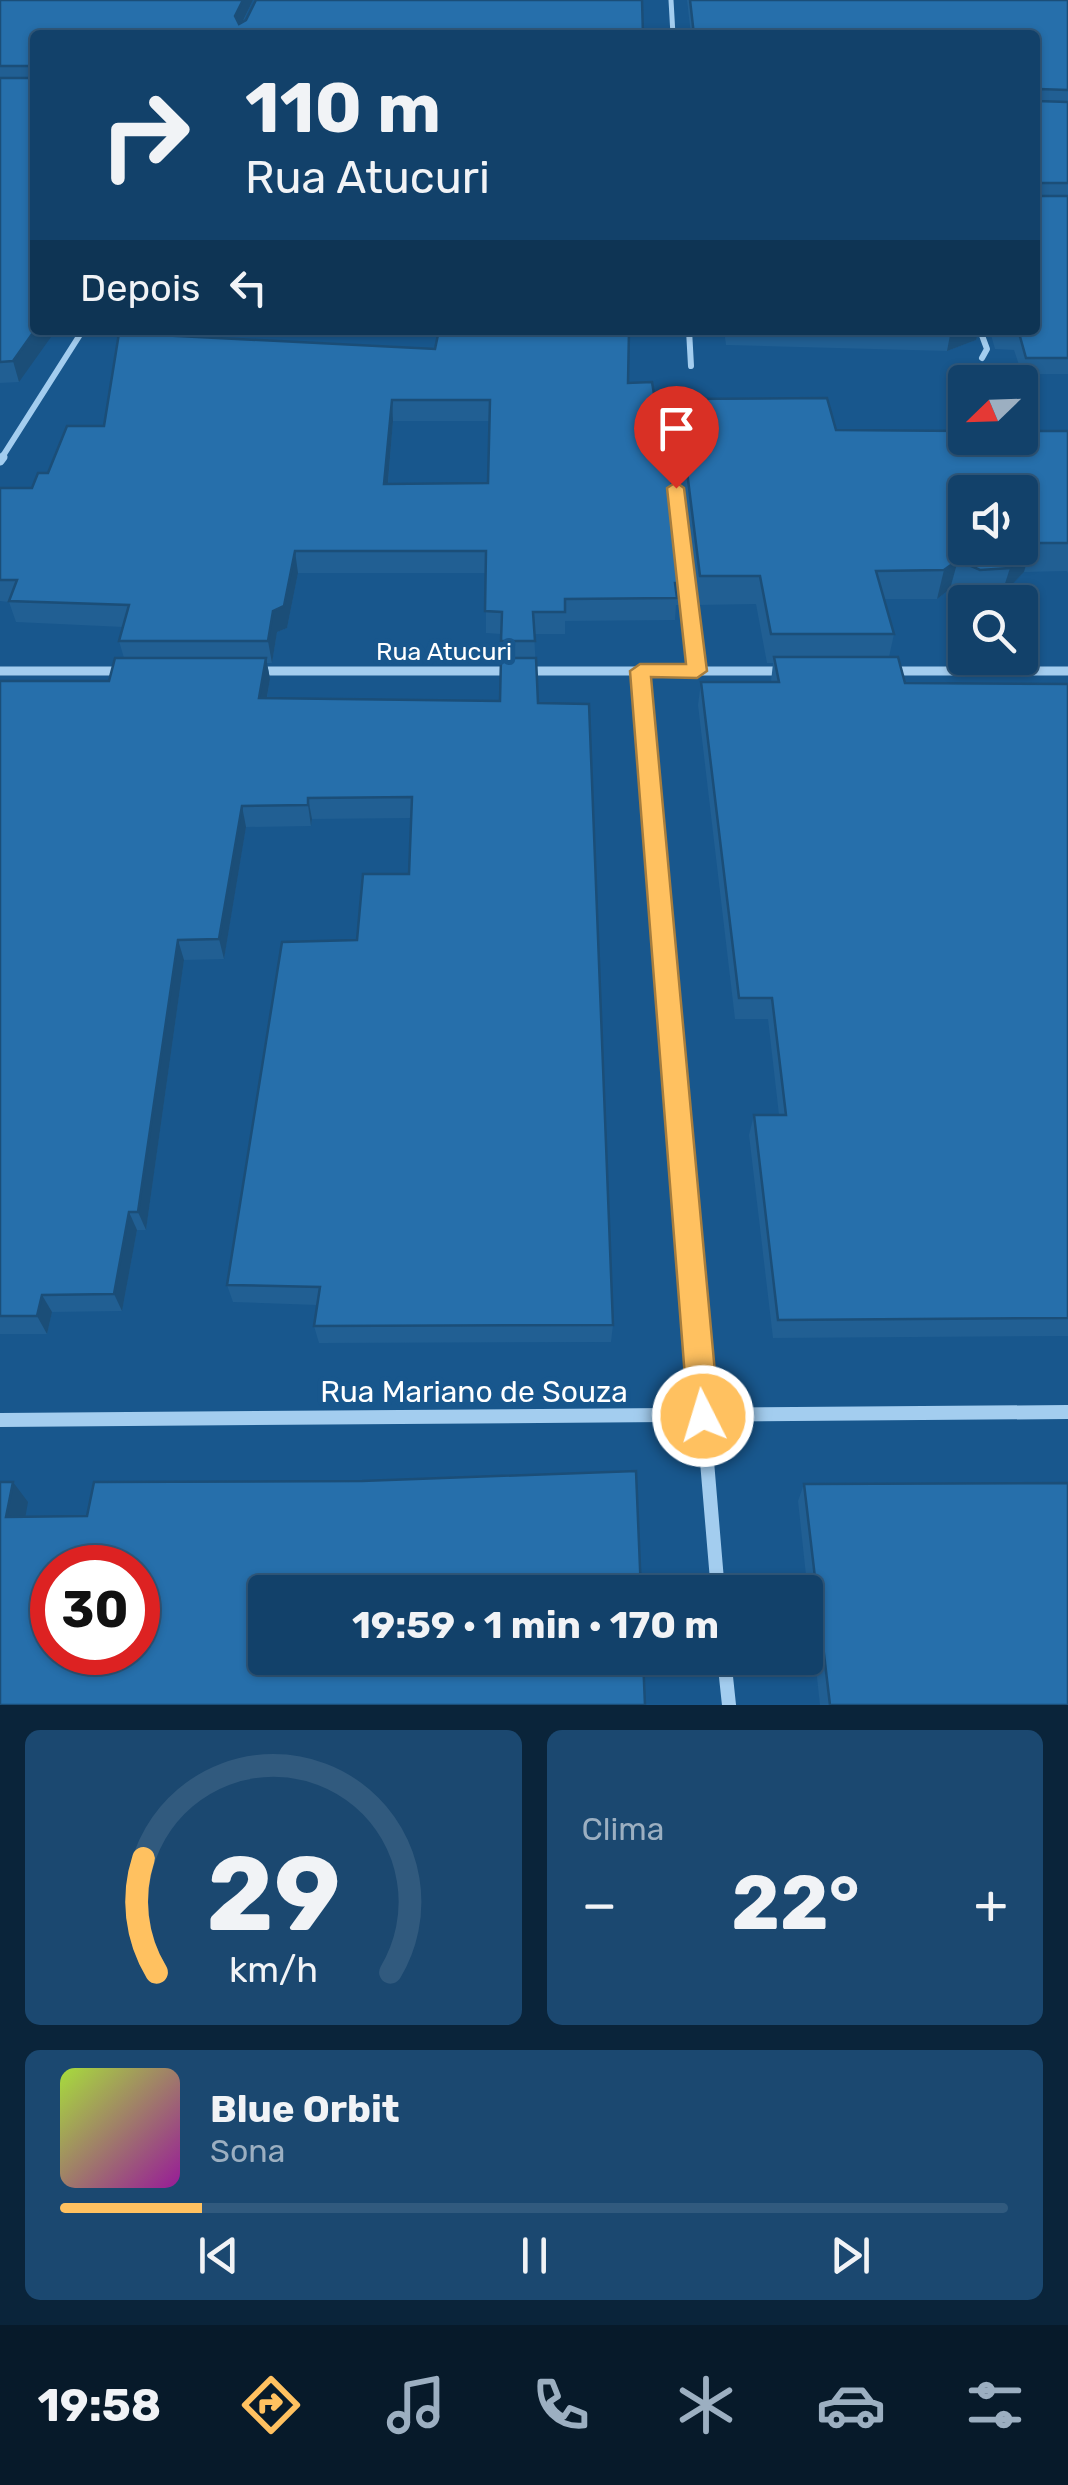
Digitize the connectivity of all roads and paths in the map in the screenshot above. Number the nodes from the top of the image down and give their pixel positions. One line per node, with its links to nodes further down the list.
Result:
1 (671, 0): 2 (street)
2 (673, 30)
3 (79, 335): 9 (street)
4 (689, 335): 7 (street)
5 (982, 335): 6 (street)
6 (982, 358)
7 (690, 366)
8 (667, 414): 14 (street)
9 (0, 461)
10 (0, 671): 11 (street)
11 (133, 671)
12 (246, 671): 13 (street, Rua Atucuri)
13 (640, 671): 14 (street, Rua Atucuri); 19 (street)
14 (697, 671): 15 (street, Rua Atucuri)
15 (794, 671)
16 (873, 671): 17 (street)
17 (1068, 671)
18 (1068, 1412): 19 (street, Rua Mariano de Souza)
19 (703, 1416): 20 (street, Rua Mariano de Souza); 21 (street)
20 (0, 1420)
21 (717, 1575)
22 (725, 1675): 23 (street)
23 (728, 1705)

